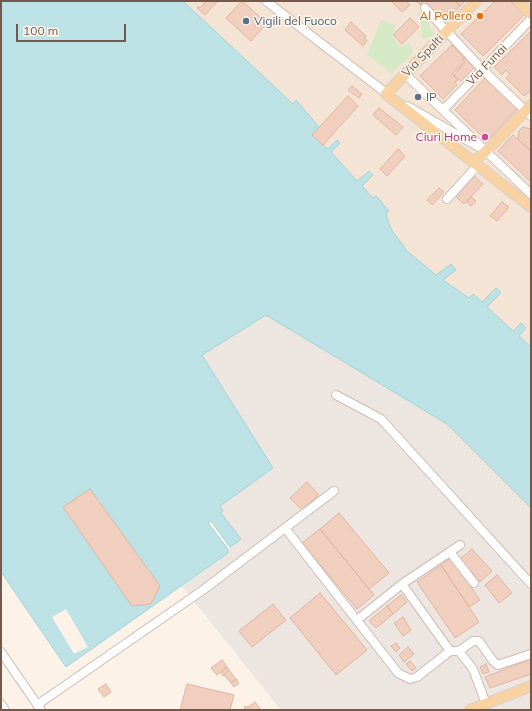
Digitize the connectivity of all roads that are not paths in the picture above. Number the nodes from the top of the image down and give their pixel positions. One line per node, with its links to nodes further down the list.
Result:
1 (266, 1): 10 (street)
2 (476, 1): 7 (main road, Via Spalti)
3 (518, 1): 5 (main road)
4 (425, 8): 7 (street)
5 (531, 14)
6 (531, 19): 8 (street, Via Funai)
7 (446, 32): 8 (street); 9 (main road, Via Spalti)
8 (482, 69): 11 (street, Via Funai); 12 (street)
9 (405, 74): 10 (main road, Via Spalti); 11 (street)
10 (386, 94): 13 (street); 14 (main road)
11 (443, 110): 13 (street)
12 (529, 111): 13 (main road)
13 (486, 151): 14 (main road); 15 (street)
14 (476, 164): 16 (street); 17 (main road)
15 (531, 194)
16 (447, 199)
17 (531, 207)
18 (336, 394): 25 (street)
19 (334, 491): 20 (street)
20 (285, 528): 26 (street); 34 (street)
21 (460, 545): 22 (street)
22 (450, 552): 23 (street); 24 (street)
23 (474, 583)
24 (402, 584): 26 (street); 27 (street)
25 (531, 584)
26 (357, 620): 27 (street)
27 (450, 651): 28 (street)
28 (459, 651): 30 (street); 33 (street)
29 (1, 652): 34 (street)
30 (531, 654)
31 (531, 686): 33 (main road)
32 (1, 704): 35 (street)
33 (486, 704): 36 (main road)
34 (39, 708)
35 (5, 710)
36 (470, 710)

